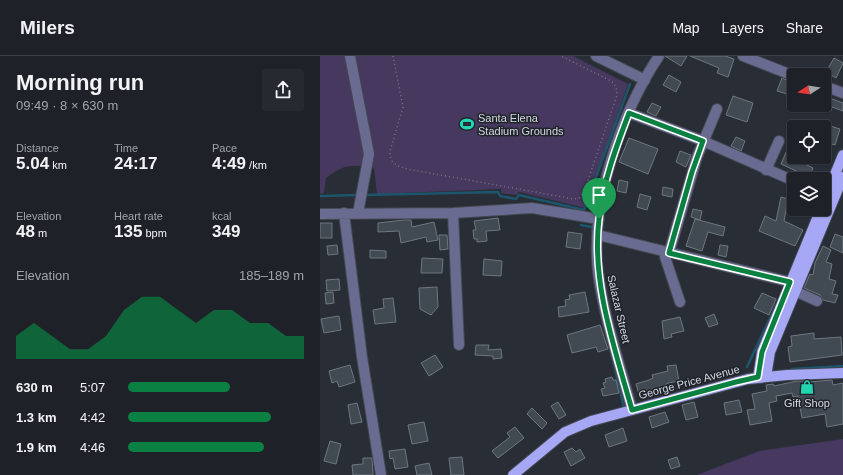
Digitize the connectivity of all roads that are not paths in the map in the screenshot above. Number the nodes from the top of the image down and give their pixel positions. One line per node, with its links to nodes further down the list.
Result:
1 (350, 56): 19 (street)
2 (596, 56): 6 (street)
3 (659, 56): 6 (street, Salazar Street)
4 (743, 56): 5 (street)
5 (787, 73)
6 (645, 80): 10 (street, Salazar Street)
7 (831, 89): 8 (street)
8 (843, 93)
9 (717, 109): 11 (street)
10 (629, 113): 11 (street); 23 (street, Salazar Street)
11 (703, 141): 14 (street); 25 (street)
12 (779, 141): 14 (street)
13 (843, 155): 16 (main road)
14 (766, 170): 15 (street)
15 (787, 178)
16 (831, 183)
17 (842, 183): 26 (main road)
18 (344, 213): 19 (street); 21 (street); 33 (street)
19 (358, 213): 20 (street)
20 (453, 213): 23 (street); 29 (street)
21 (320, 214)
22 (818, 216): 26 (main road)
23 (599, 219): 24 (street, Salazar Street)
24 (598, 235): 25 (street); 32 (street, Salazar Street)
25 (667, 253): 26 (street); 28 (street)
26 (793, 286): 27 (street); 31 (main road)
27 (817, 301)
28 (680, 302)
29 (458, 345)
30 (843, 373): 31 (main road, George Price Avenue)
31 (762, 377): 32 (main road, George Price Avenue)
32 (632, 410): 34 (main road, George Price Avenue)
33 (381, 475)
34 (513, 475)

